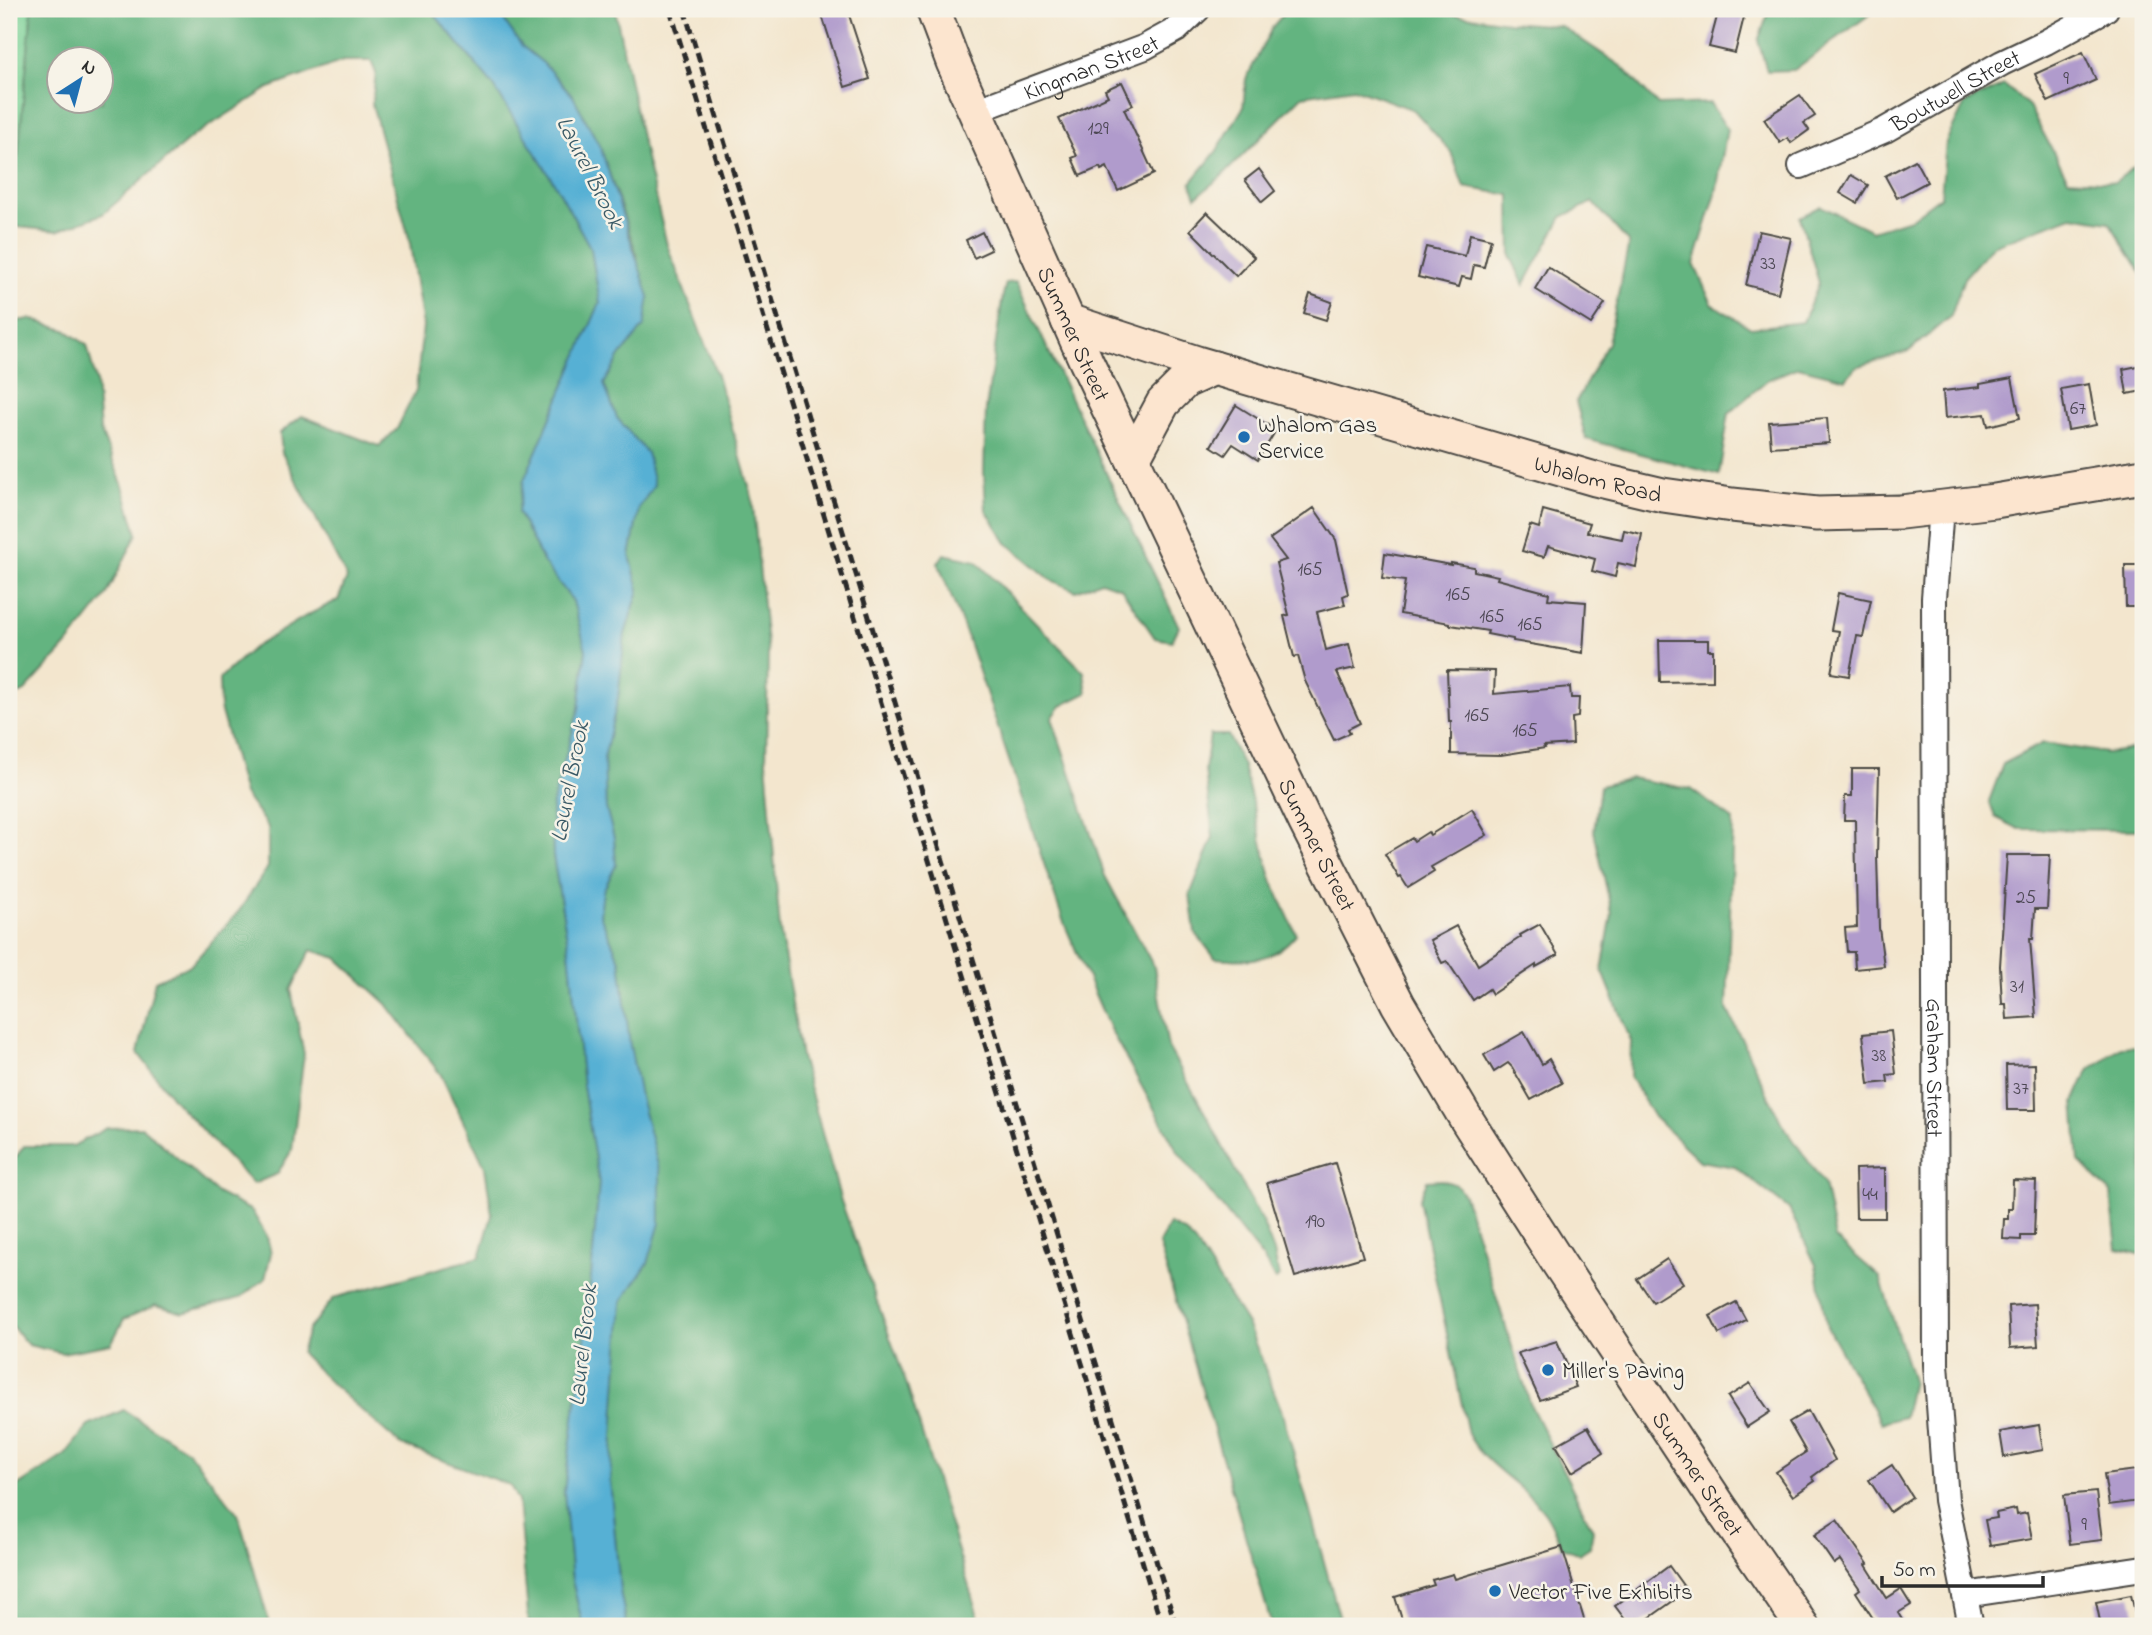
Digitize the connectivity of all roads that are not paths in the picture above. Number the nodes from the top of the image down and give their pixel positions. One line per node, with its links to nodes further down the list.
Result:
1 (933, 9): 4 (main road, Summer Street)
2 (2106, 9): 5 (street, Boutwell Street)
3 (1192, 11): 4 (street, Kingman Street)
4 (975, 111): 6 (main road, Summer Street)
5 (1801, 166)
6 (1068, 321): 7 (main road, Whalom Road); 8 (main road, Summer Street)
7 (1214, 368): 8 (main road); 10 (main road, Whalom Road)
8 (1133, 458): 13 (main road, Summer Street)
9 (2143, 476): 10 (main road, Whalom Road)
10 (1941, 508): 12 (street, Graham Street)
11 (2143, 1568): 12 (street)
12 (1965, 1595): 14 (street, Graham Street)
13 (1802, 1626)
14 (1971, 1626)

